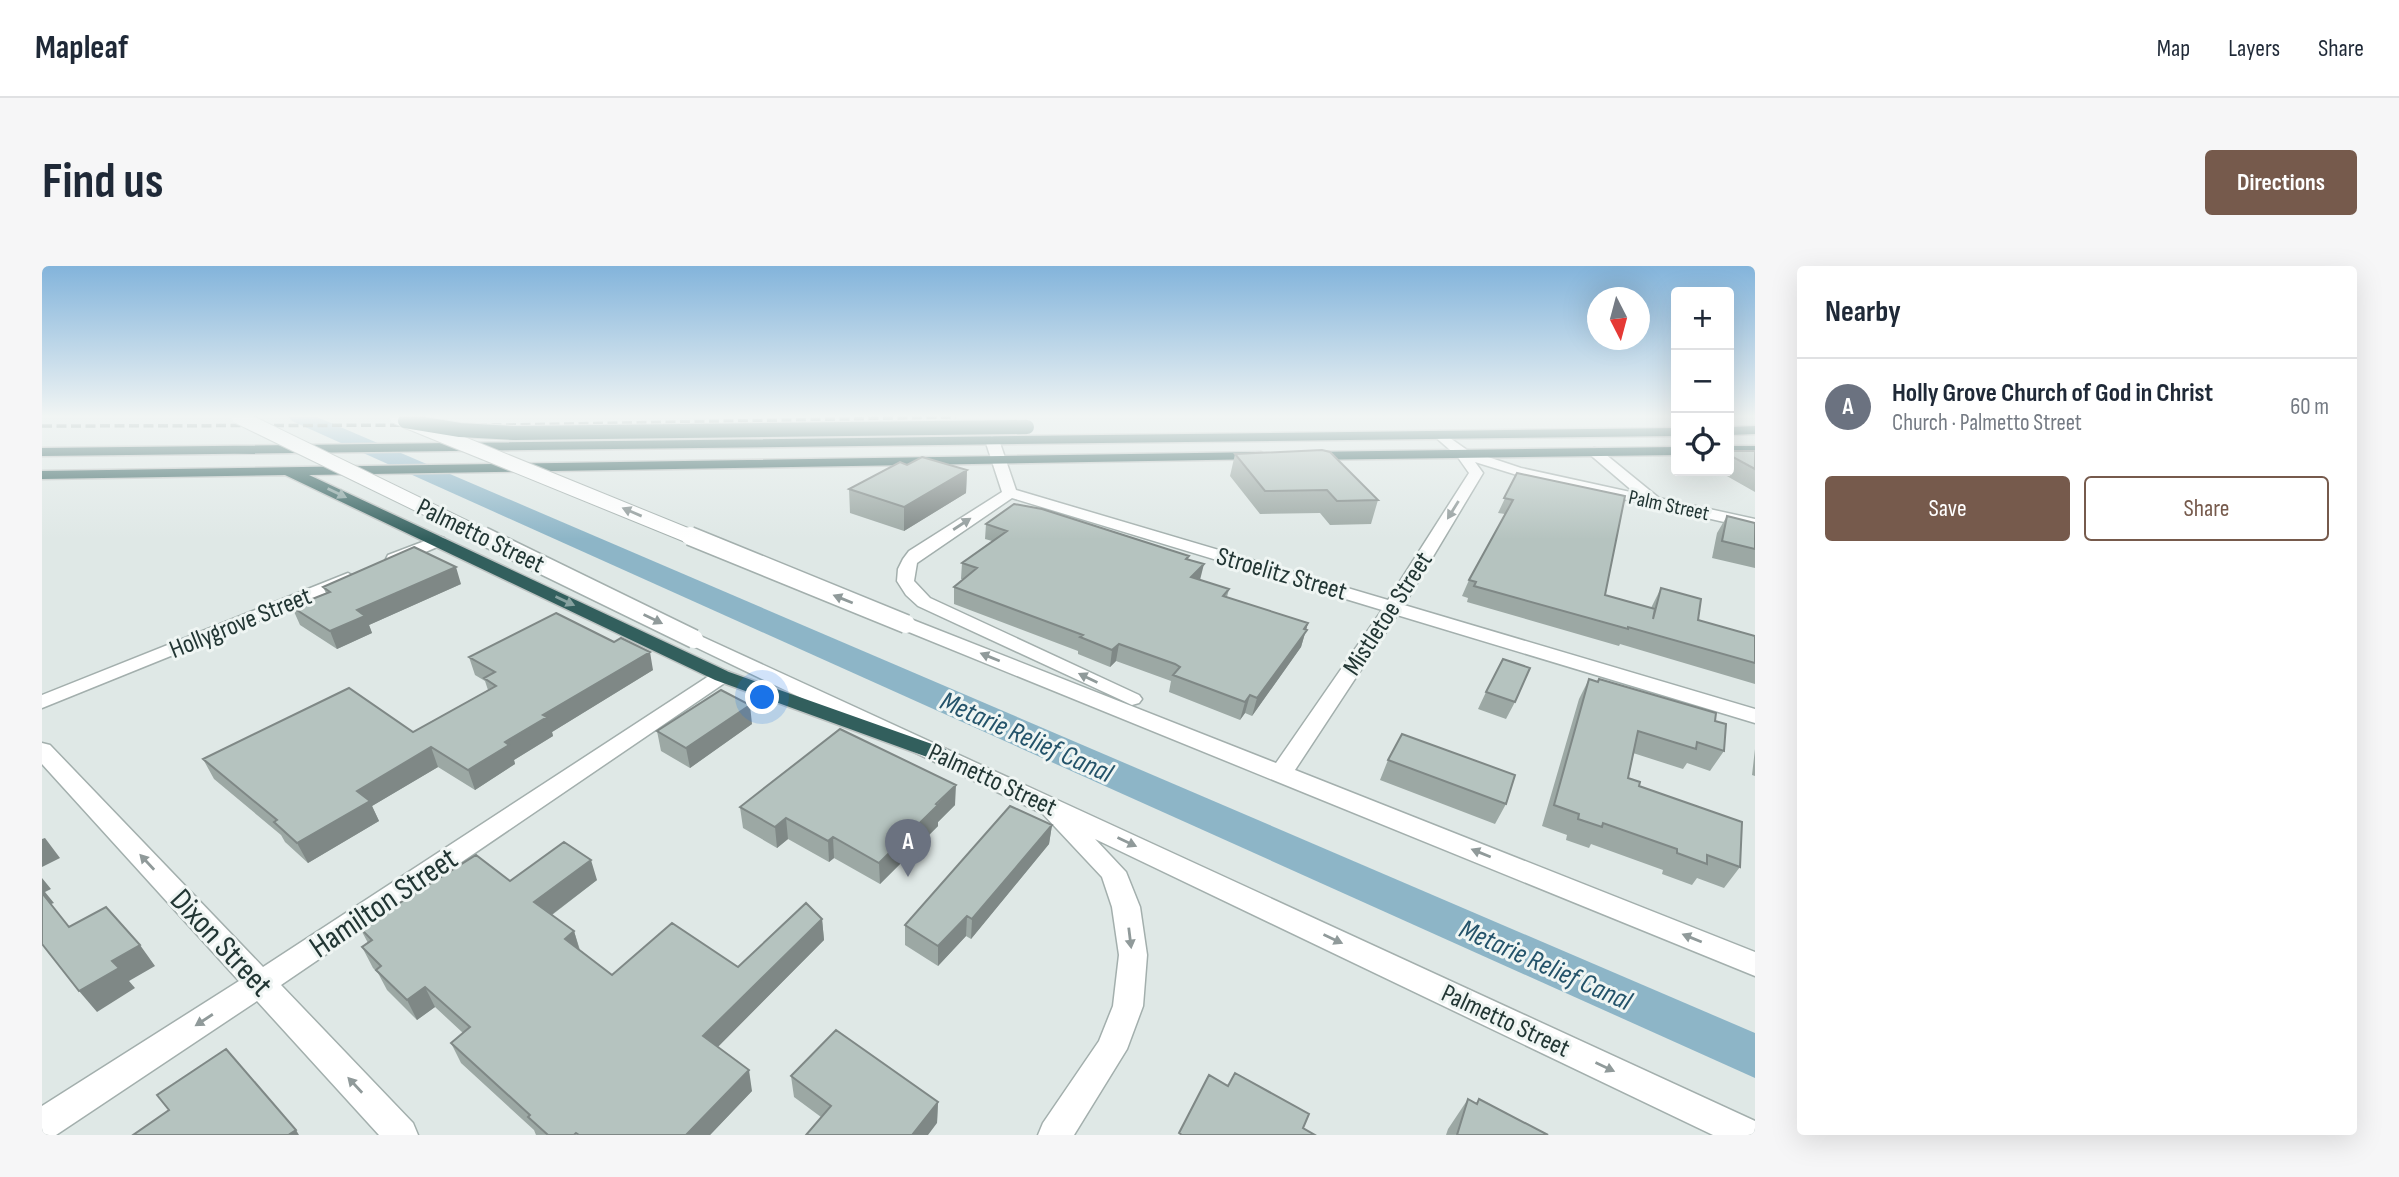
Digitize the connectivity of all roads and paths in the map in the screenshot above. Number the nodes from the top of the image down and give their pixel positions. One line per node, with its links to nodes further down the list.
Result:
1 (322, 458): 22 (street, Palmetto Street, one-way to 22, bridge)
2 (496, 458): 23 (street, one-way to 2, bridge)
3 (669, 458): 10 (highway)
4 (1114, 458): 5 (highway); 9 (highway)
5 (1152, 458)
6 (1465, 458): 17 (street, Mistletoe Street, one-way to 17)
7 (1476, 458): 14 (street, Palm Street)
8 (1601, 458): 14 (street)
9 (999, 460): 10 (highway); 13 (street)
10 (665, 466): 11 (highway, bridge)
11 (273, 470): 12 (highway); 16 (highway, one-way to 16)
12 (42, 475)
13 (1010, 493): 17 (street, Stroelitz Street); 23 (street, one-way to 13)
14 (1655, 502): 15 (street, Palm Street)
15 (1755, 524)
16 (438, 541): 18 (highway, one-way to 18); 19 (street, Hollygrove Street)
17 (1394, 606): 20 (street, Stroelitz Street); 23 (street, Mistletoe Street)
18 (722, 676): 22 (highway); 26 (street, Hamilton Street)
19 (42, 702)
20 (1755, 716)
21 (42, 751): 26 (street, Dixon Street, one-way to 21)
22 (938, 754): 24 (street, Palmetto Street)
23 (1282, 772): 25 (street, one-way to 23)
24 (1043, 803): 29 (street, one-way to 29); 30 (street, Palmetto Street, one-way to 30)
25 (1755, 964)
26 (261, 983): 27 (street, Hamilton Street, one-way to 27); 28 (street, Dixon Street, one-way to 26)
27 (42, 1125)
28 (401, 1135)
29 (1055, 1135)
30 (1749, 1135)

